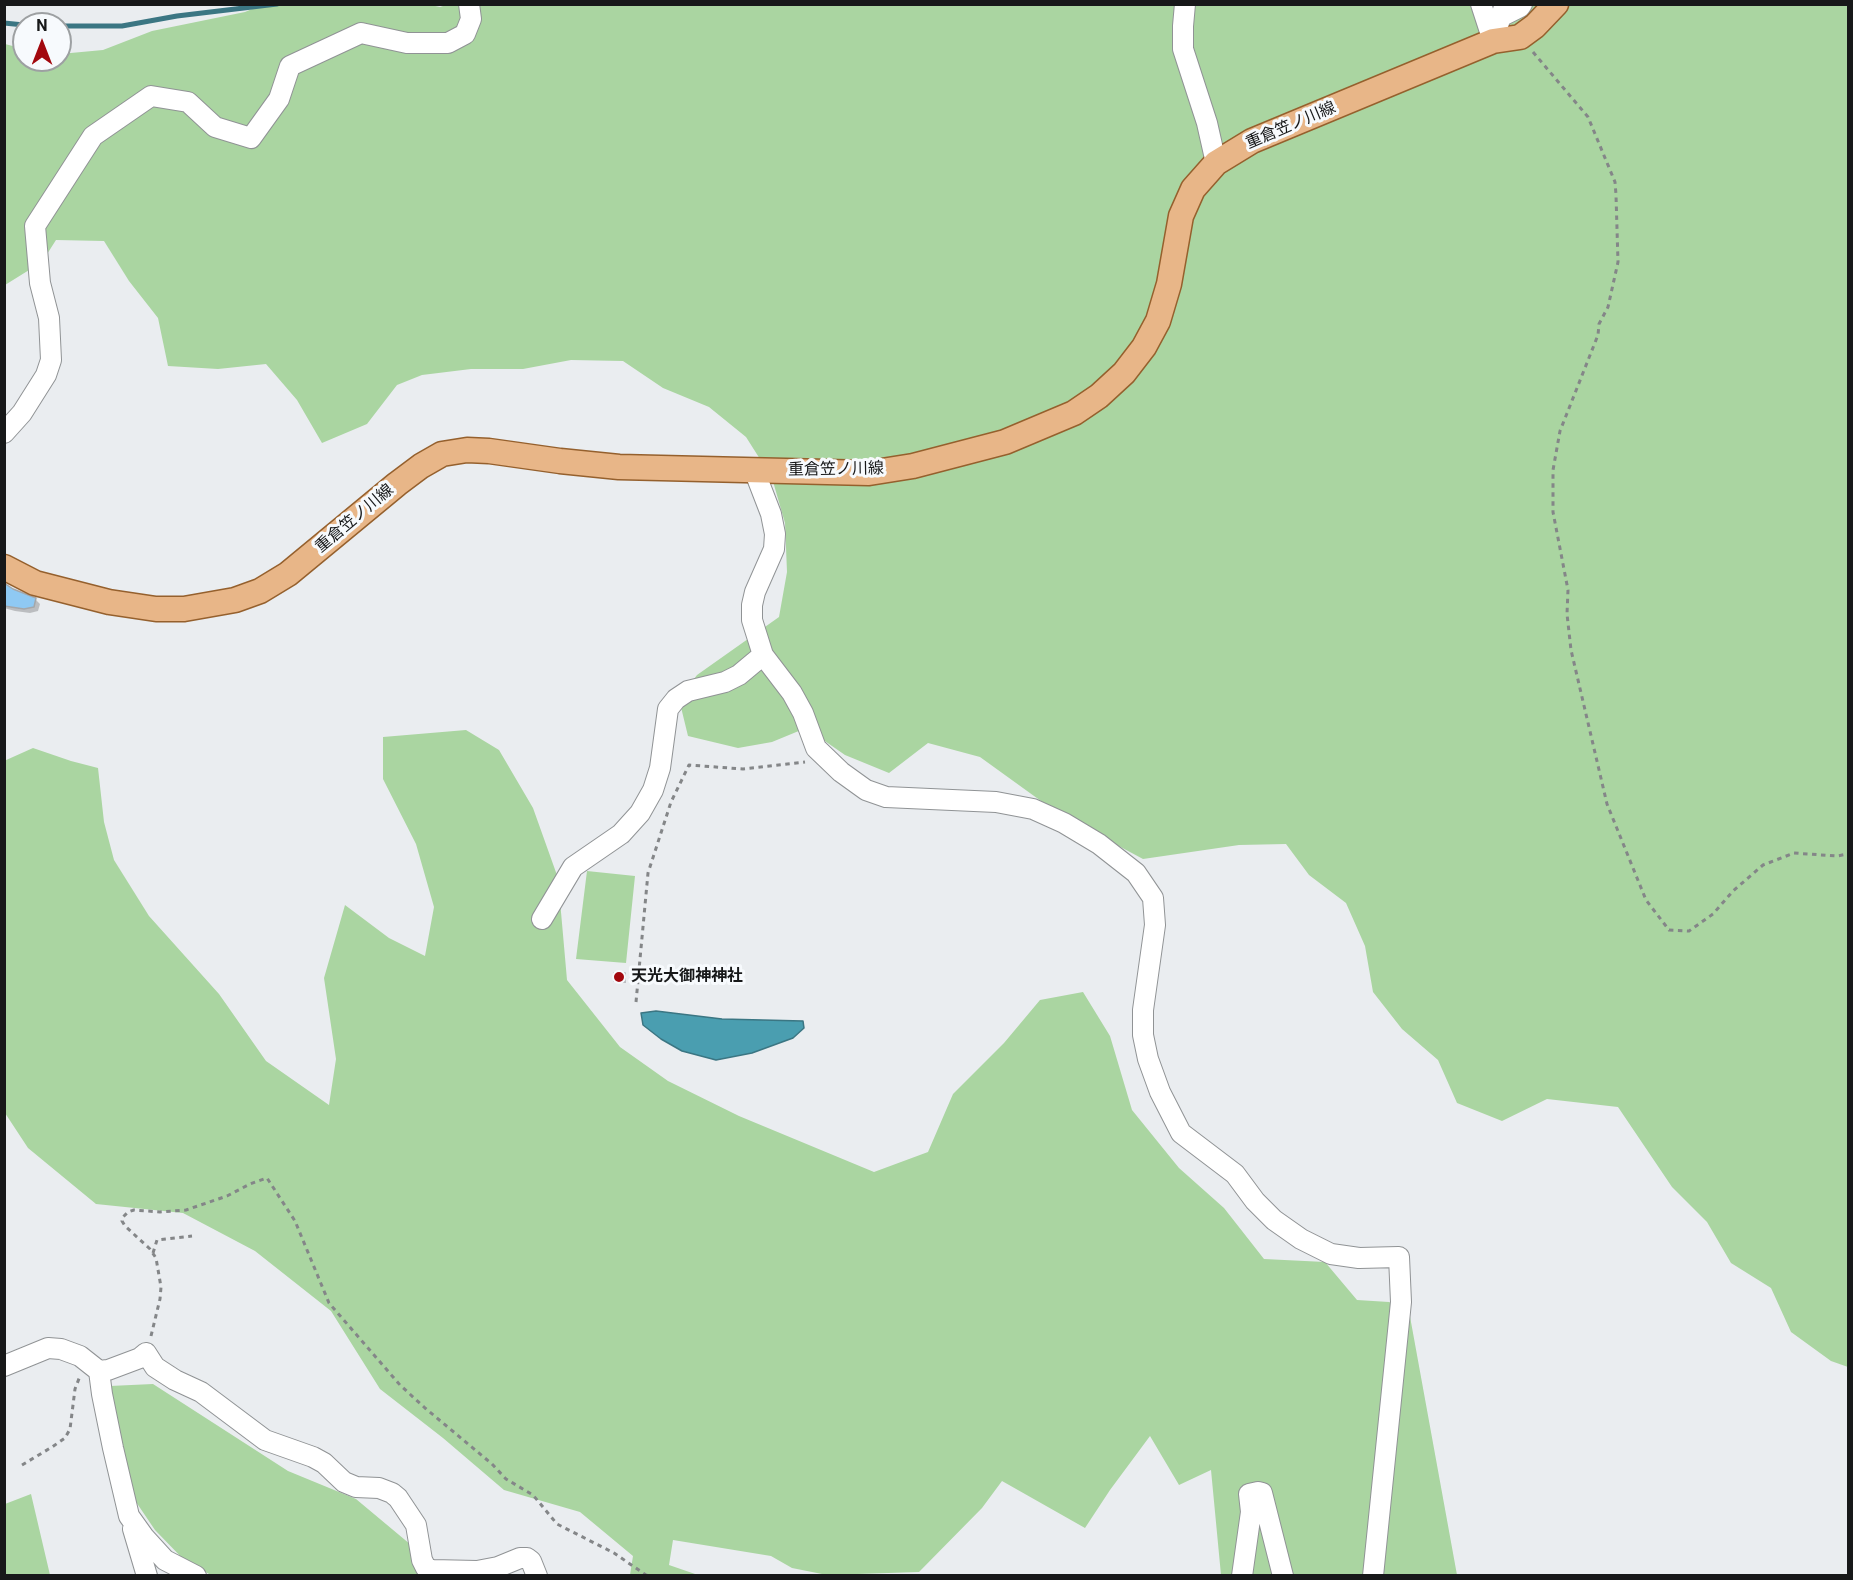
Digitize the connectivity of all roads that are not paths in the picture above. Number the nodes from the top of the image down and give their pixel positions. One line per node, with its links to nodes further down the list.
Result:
1 (1185, 4): 8 (street)
2 (1481, 4): 7 (street)
3 (1522, 4): 5 (street)
4 (1556, 4): 7 (main road, 重倉笠ノ川線)
5 (1502, 11): 7 (street)
6 (470, 12): 9 (street)
7 (1493, 41): 8 (main road, 重倉笠ノ川線)
8 (1216, 164): 10 (main road, 重倉笠ノ川線)
9 (4, 433)
10 (754, 470): 11 (main road, 重倉笠ノ川線); 12 (street)
11 (4, 567)
12 (763, 655): 13 (street); 23 (street)
13 (543, 919)
14 (4, 1366): 15 (street)
15 (95, 1367): 16 (street); 20 (street)
16 (129, 1516): 17 (street); 18 (street)
17 (167, 1568): 19 (street)
18 (147, 1575)
19 (196, 1575)
20 (537, 1575)
21 (1242, 1575): 22 (street)
22 (1283, 1575)
23 (1373, 1575)

